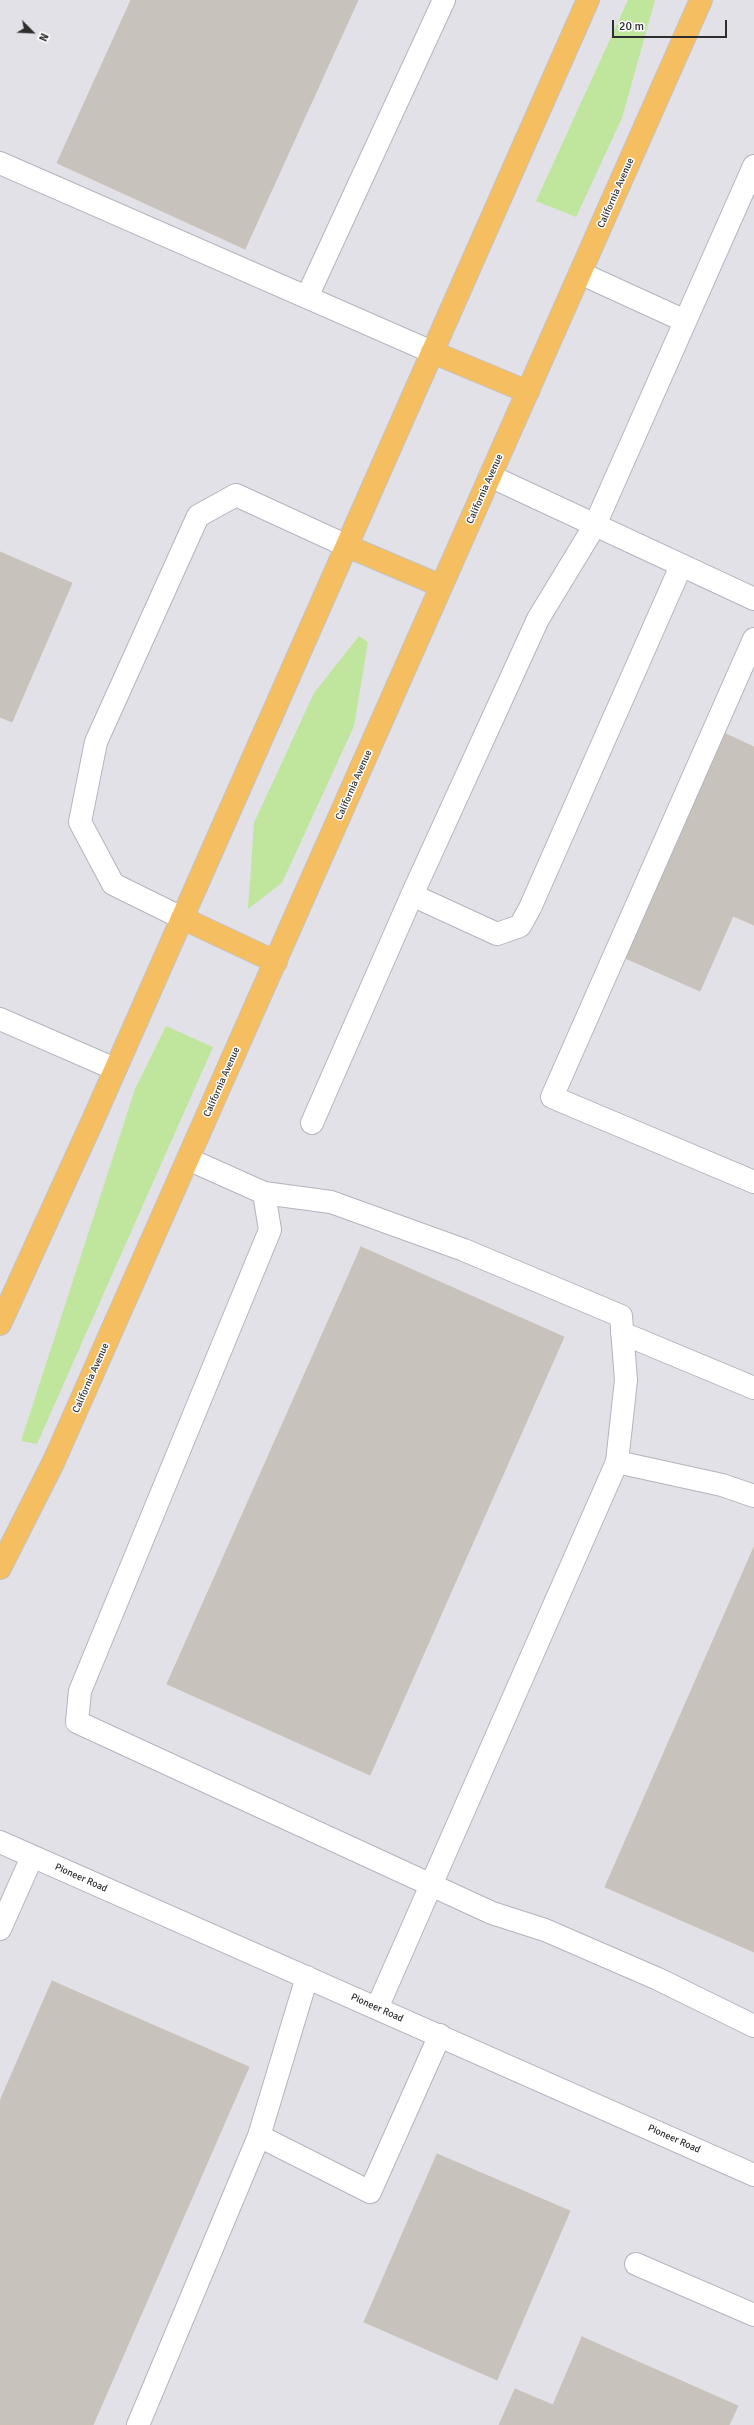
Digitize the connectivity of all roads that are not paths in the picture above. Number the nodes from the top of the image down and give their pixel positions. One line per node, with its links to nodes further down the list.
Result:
1 (444, 0): 7 (street)
2 (588, 0): 9 (main road)
3 (701, 0): 6 (main road, California Avenue)
4 (0, 163): 7 (street)
5 (754, 166): 8 (street)
6 (580, 273): 8 (street); 10 (main road, California Avenue)
7 (307, 297): 9 (street)
8 (685, 321): 12 (street)
9 (432, 352): 10 (main road); 13 (main road)
10 (528, 392): 11 (main road, California Avenue)
11 (490, 476): 12 (street); 15 (main road, California Avenue)
12 (594, 525): 14 (street); 18 (street)
13 (346, 546): 15 (main road); 19 (main road); 19 (street)
14 (681, 566): 16 (street); 18 (street)
15 (442, 586): 20 (main road, California Avenue)
16 (754, 599)
17 (754, 639): 25 (street)
18 (412, 895): 23 (street)
19 (182, 918): 20 (main road); 22 (main road)
20 (276, 962): 24 (main road, California Avenue)
21 (0, 1019): 22 (street)
22 (115, 1069): 27 (main road)
23 (312, 1123)
24 (188, 1159): 26 (street); 32 (main road, California Avenue)
25 (754, 1182)
26 (264, 1193): 28 (street); 35 (street)
27 (0, 1324)
28 (622, 1333): 29 (street); 30 (street)
29 (754, 1388)
30 (616, 1462): 31 (street); 35 (street)
31 (754, 1496)
32 (0, 1568)
33 (0, 1842): 34 (street, Pioneer Road)
34 (32, 1856): 36 (street); 37 (street, Pioneer Road)
35 (432, 1884): 38 (street); 39 (street)
36 (0, 1929)
37 (307, 1977): 38 (street, Pioneer Road); 41 (street)
38 (378, 2008): 40 (street, Pioneer Road)
39 (754, 2026)
40 (440, 2035): 41 (street); 42 (street, Pioneer Road)
41 (259, 2136): 45 (street)
42 (754, 2175)
43 (636, 2264): 44 (street)
44 (754, 2315)
45 (138, 2425)

